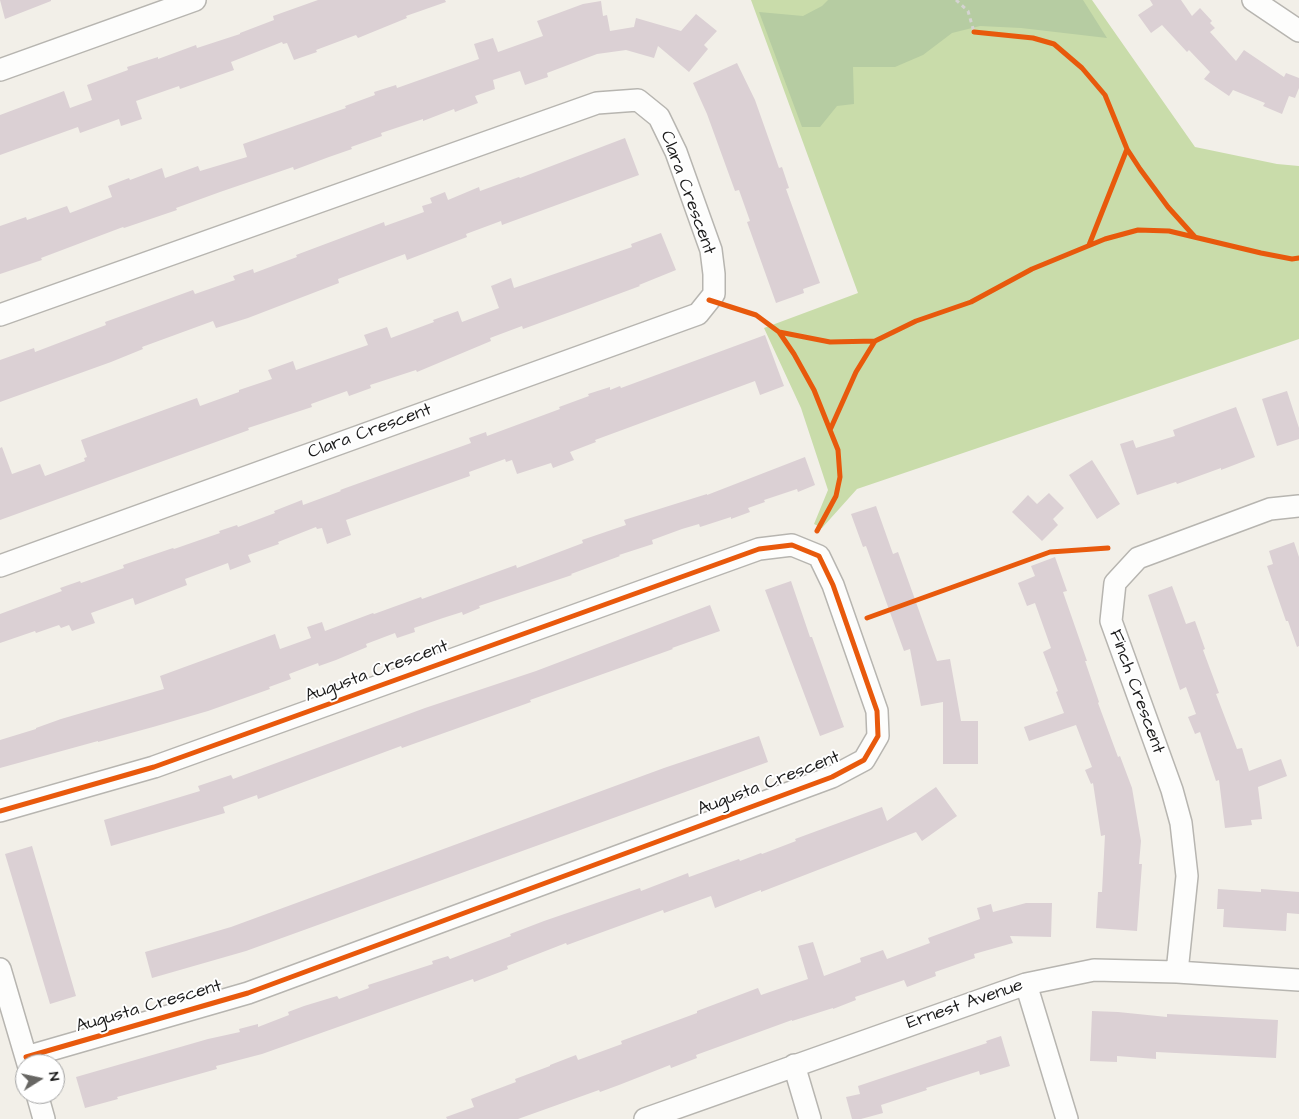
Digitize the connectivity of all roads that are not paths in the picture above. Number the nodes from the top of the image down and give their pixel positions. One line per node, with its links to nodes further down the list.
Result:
1 (196, 0): 3 (street)
2 (1252, 0): 4 (street)
3 (166, 5): 5 (street)
4 (1299, 31)
5 (0, 70)
6 (0, 315): 8 (street, Clara Crescent)
7 (1299, 506): 11 (street, Finch Crescent)
8 (0, 566)
9 (0, 811): 15 (street, Augusta Crescent)
10 (0, 969): 14 (street)
11 (1177, 972): 12 (street, Ernest Avenue); 13 (street, Ernest Avenue)
12 (1299, 980)
13 (1026, 984): 16 (street, Ernest Avenue); 21 (street)
14 (25, 1054)
15 (47, 1054)
16 (794, 1065): 19 (street, Ernest Avenue); 20 (street)
17 (39, 1104): 18 (street)
18 (44, 1119)
19 (645, 1119)
20 (810, 1119)
21 (1067, 1119)

